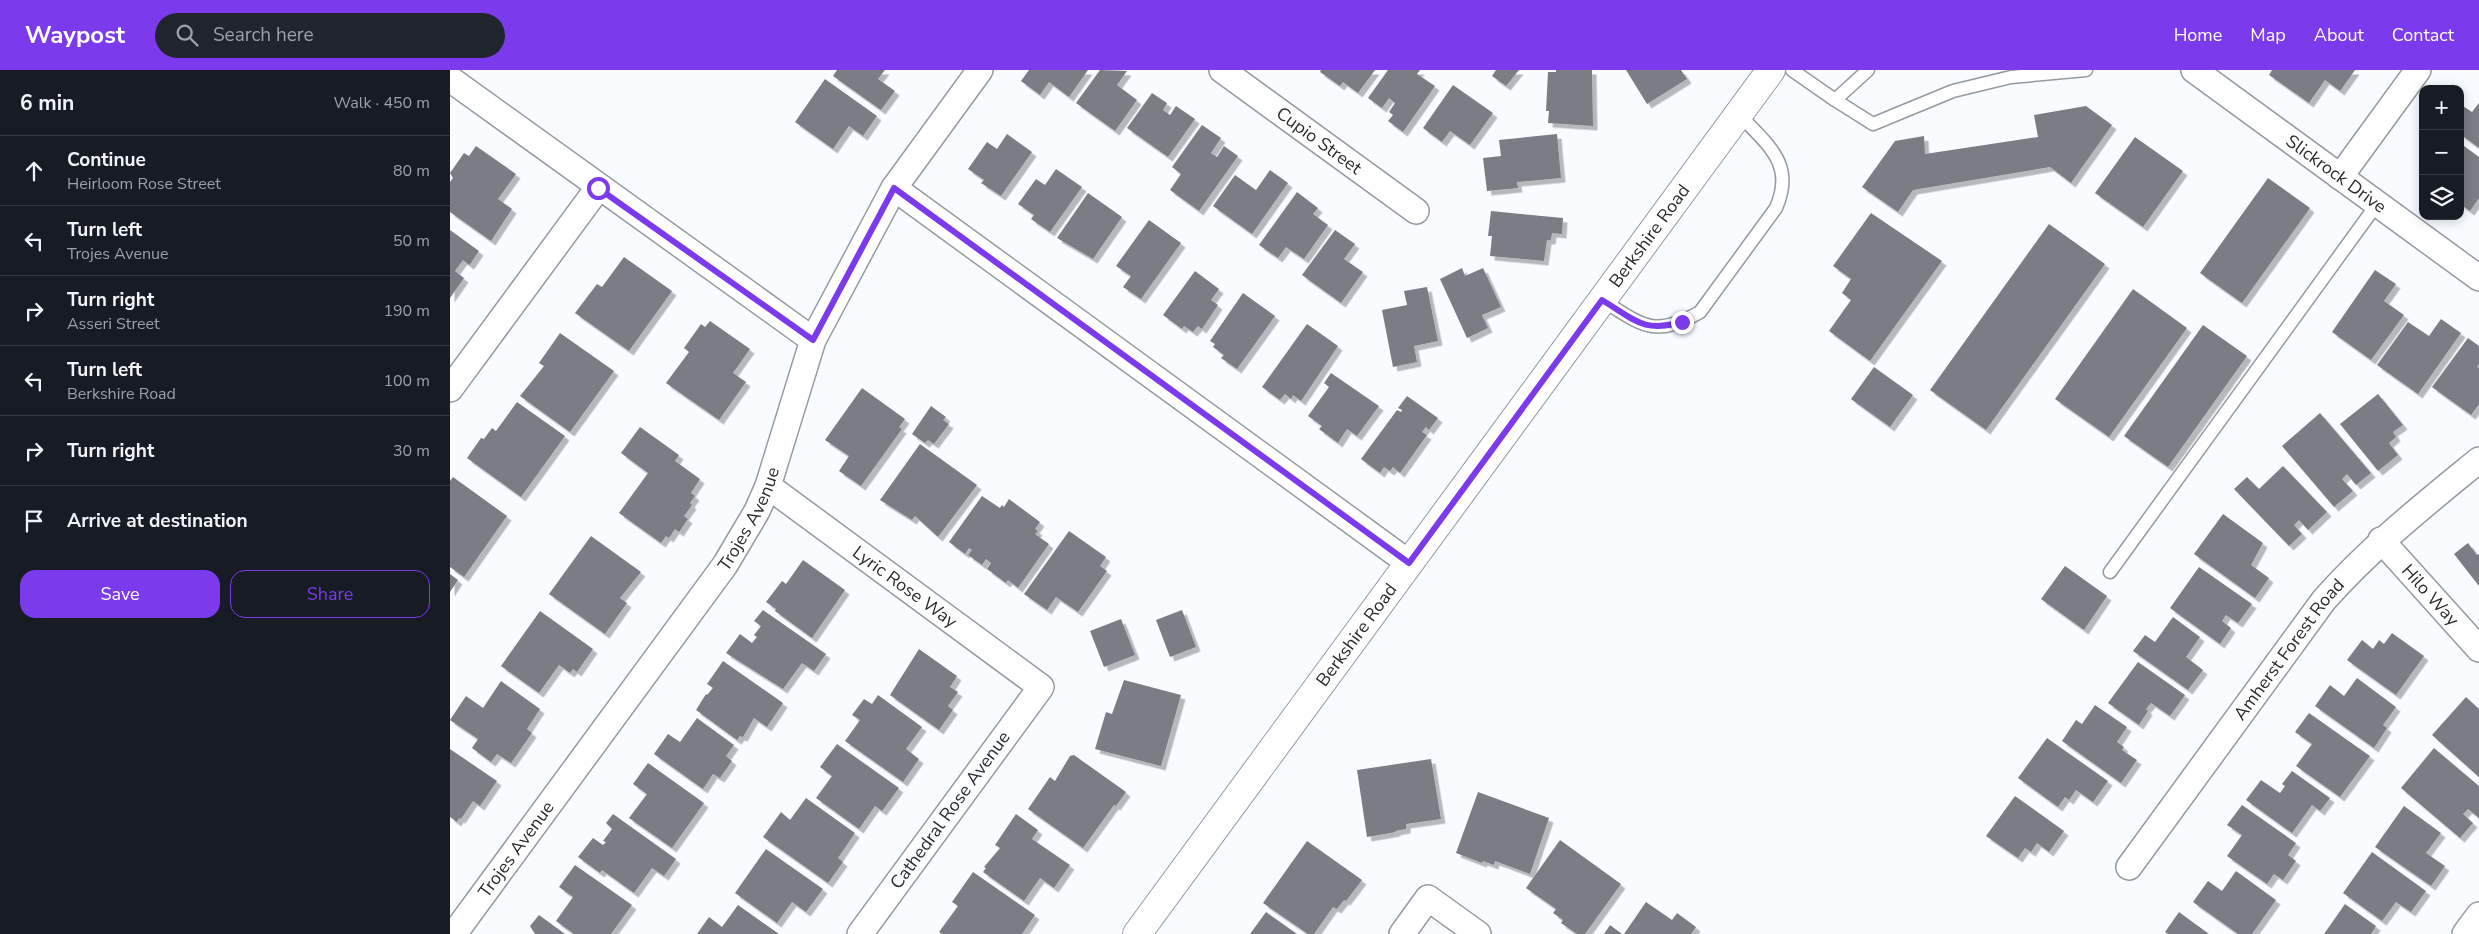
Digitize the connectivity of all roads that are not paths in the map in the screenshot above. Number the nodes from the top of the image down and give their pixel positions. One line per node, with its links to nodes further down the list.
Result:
1 (980, 70): 14 (street, Trojes Avenue)
2 (1222, 70): 16 (street, Cupio Street)
3 (1771, 70): 11 (street, Berkshire Road)
4 (1792, 70): 10 (lane)
5 (1868, 70): 10 (lane)
6 (2194, 70): 12 (street, Slickrock Drive)
7 (2418, 70): 12 (street)
8 (2084, 71): 10 (lane)
9 (450, 79): 13 (street)
10 (1836, 100)
11 (1739, 114): 18 (street, Berkshire Road); 18 (lane)
12 (2340, 177): 15 (street, Slickrock Drive)
13 (598, 188): 19 (street); 20 (street)
14 (894, 188): 19 (street, Trojes Avenue); 24 (street)
15 (2377, 204): 17 (street, Slickrock Drive); 25 (lane)
16 (1416, 211)
17 (2479, 278)
18 (1602, 300): 24 (street, Berkshire Road)
19 (813, 340): 22 (street, Trojes Avenue)
20 (450, 389)
21 (2479, 460): 23 (street, Amherst Forest Road)
22 (768, 486): 27 (street, Lyric Rose Way); 30 (street, Trojes Avenue)
23 (2381, 540): 26 (street, Hilo Way); 28 (street, Amherst Forest Road)
24 (1409, 563): 32 (street, Berkshire Road)
25 (2110, 572)
26 (2479, 649)
27 (1041, 686): 31 (street, Cathedral Rose Avenue)
28 (2129, 867)
29 (2479, 915): 35 (street)
30 (454, 934)
31 (860, 934)
32 (1137, 934)
33 (1402, 934): 34 (street)
34 (1478, 934)
35 (2465, 934)

